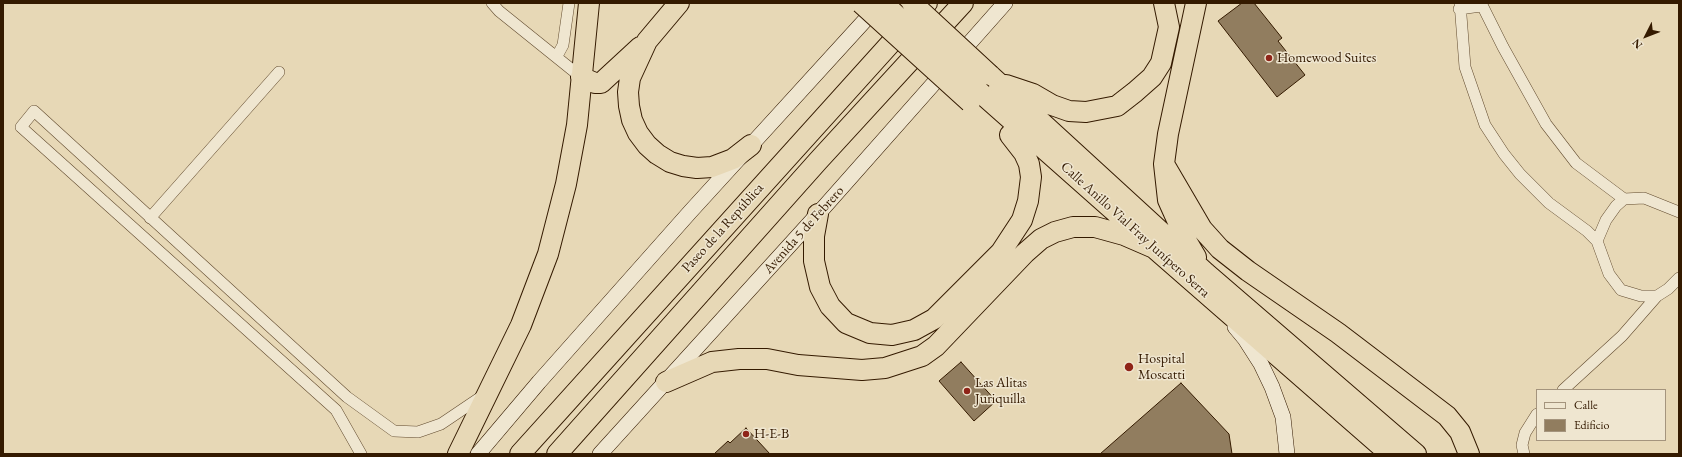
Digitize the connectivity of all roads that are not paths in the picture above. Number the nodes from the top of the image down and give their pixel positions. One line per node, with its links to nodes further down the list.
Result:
1 (492, 3): 16 (street)
2 (568, 3): 16 (street)
3 (589, 3): 18 (highway)
4 (679, 3): 15 (highway)
5 (861, 3): 20 (highway, bridge)
6 (882, 3): 20 (highway, Calle Anillo Vial Fray Junípero Serra, bridge); 22 (main road)
7 (912, 3): 19 (highway, Calle Anillo Vial Fray Junípero Serra, bridge)
8 (927, 3): 44 (highway, Paseo de la República)
9 (963, 3): 45 (highway, Paseo de la República)
10 (1005, 3): 27 (main road, Avenida 5 de Febrero)
11 (1164, 3): 19 (highway)
12 (1196, 3): 23 (highway)
13 (1481, 4): 14 (street); 24 (street)
14 (1460, 6): 30 (street)
15 (647, 41): 18 (highway); 22 (highway)
16 (557, 56): 18 (street)
17 (279, 72): 28 (street)
18 (581, 77): 39 (highway)
19 (995, 79): 33 (highway, Calle Anillo Vial Fray Junípero Serra)
20 (976, 98): 21 (highway); 25 (highway, Calle Anillo Vial Fray Junípero Serra)
21 (1010, 135): 25 (highway); 27 (highway)
22 (751, 145): 43 (main road)
23 (1164, 164): 33 (highway); 50 (highway)
24 (1624, 199): 26 (street); 30 (street)
25 (1113, 210): 31 (highway, Calle Anillo Vial Fray Junípero Serra)
26 (1679, 212)
27 (818, 214): 37 (main road, Avenida 5 de Febrero)
28 (150, 218): 29 (street); 32 (street)
29 (169, 236): 32 (street); 39 (street)
30 (1597, 241): 35 (street)
31 (1154, 248): 36 (highway, Calle Anillo Vial Fray Junípero Serra); 37 (highway)
32 (158, 250): 41 (street)
33 (1206, 273): 49 (highway, Calle Anillo Vial Fray Junípero Serra)
34 (1679, 278): 35 (street)
35 (1657, 296): 38 (street)
36 (1215, 303): 47 (main road); 48 (highway, Calle Anillo Vial Fray Junípero Serra)
37 (666, 382): 46 (main road, Avenida 5 de Febrero)
38 (1564, 389)
39 (487, 393): 42 (highway)
40 (1536, 416): 51 (street)
41 (361, 454)
42 (458, 454)
43 (478, 454)
44 (520, 454)
45 (557, 454)
46 (600, 454)
47 (1287, 454)
48 (1390, 454)
49 (1416, 454)
50 (1468, 454)
51 (1524, 454)

